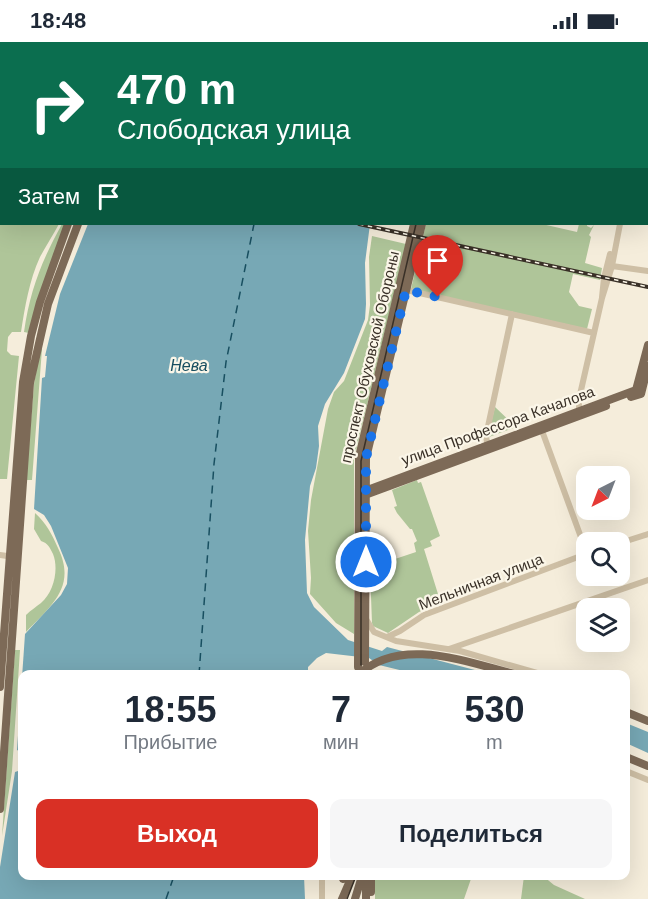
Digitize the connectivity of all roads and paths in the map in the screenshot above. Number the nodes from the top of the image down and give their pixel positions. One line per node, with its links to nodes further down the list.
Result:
1 (68, 225): 24 (main road)
2 (78, 225): 24 (main road)
3 (414, 225): 9 (main road, проспект Обуховской Обороны)
4 (422, 225): 9 (main road, проспект Обуховской Обороны)
5 (620, 225): 6 (street)
6 (616, 241): 7 (street); 10 (street)
7 (612, 266): 8 (street); 10 (street)
8 (648, 271)
9 (403, 290): 11 (street); 19 (main road, проспект Обуховской Обороны)
10 (602, 298): 12 (street)
11 (512, 314): 12 (street); 18 (street)
12 (594, 333): 16 (street)
13 (648, 345): 15 (main road)
14 (648, 366): 15 (main road)
15 (643, 390): 16 (main road, улица Профессора Качалова)
16 (579, 413): 17 (main road, улица Профессора Качалова)
17 (540, 427): 18 (main road, улица Профессора Качалова); 20 (street)
18 (488, 447): 19 (main road, улица Профессора Качалова)
19 (363, 493): 27 (main road, проспект Обуховской Обороны); 30 (main road, проспект Обуховской Обороны)
20 (578, 532)
21 (648, 534): 22 (street)
22 (630, 540)
23 (0, 555): 24 (street)
24 (13, 557): 38 (main road); 45 (main road)
25 (576, 557): 28 (street, Мельничная улица)
26 (648, 580): 31 (street)
27 (366, 618): 29 (street); 30 (main road, проспект Обуховской Обороны)
28 (400, 631): 29 (street, Мельничная улица); 32 (street)
29 (387, 637): 32 (street)
30 (362, 640): 35 (main road)
31 (478, 640): 33 (street); 34 (street)
32 (403, 642): 33 (street)
33 (449, 649): 34 (street)
34 (480, 656): 37 (street)
35 (361, 665): 36 (main road, bridge)
36 (498, 670)
37 (527, 670)
38 (0, 687)
39 (630, 714): 40 (main road)
40 (648, 721)
41 (630, 759): 42 (main road)
42 (648, 766)
43 (630, 773): 44 (street)
44 (648, 780)
45 (0, 809)
46 (322, 880): 51 (street)
47 (350, 880): 52 (main road)
48 (363, 880): 53 (main road)
49 (365, 880): 54 (main road)
50 (370, 880): 54 (main road)
51 (322, 899)
52 (342, 899)
53 (356, 899)
54 (368, 899)

